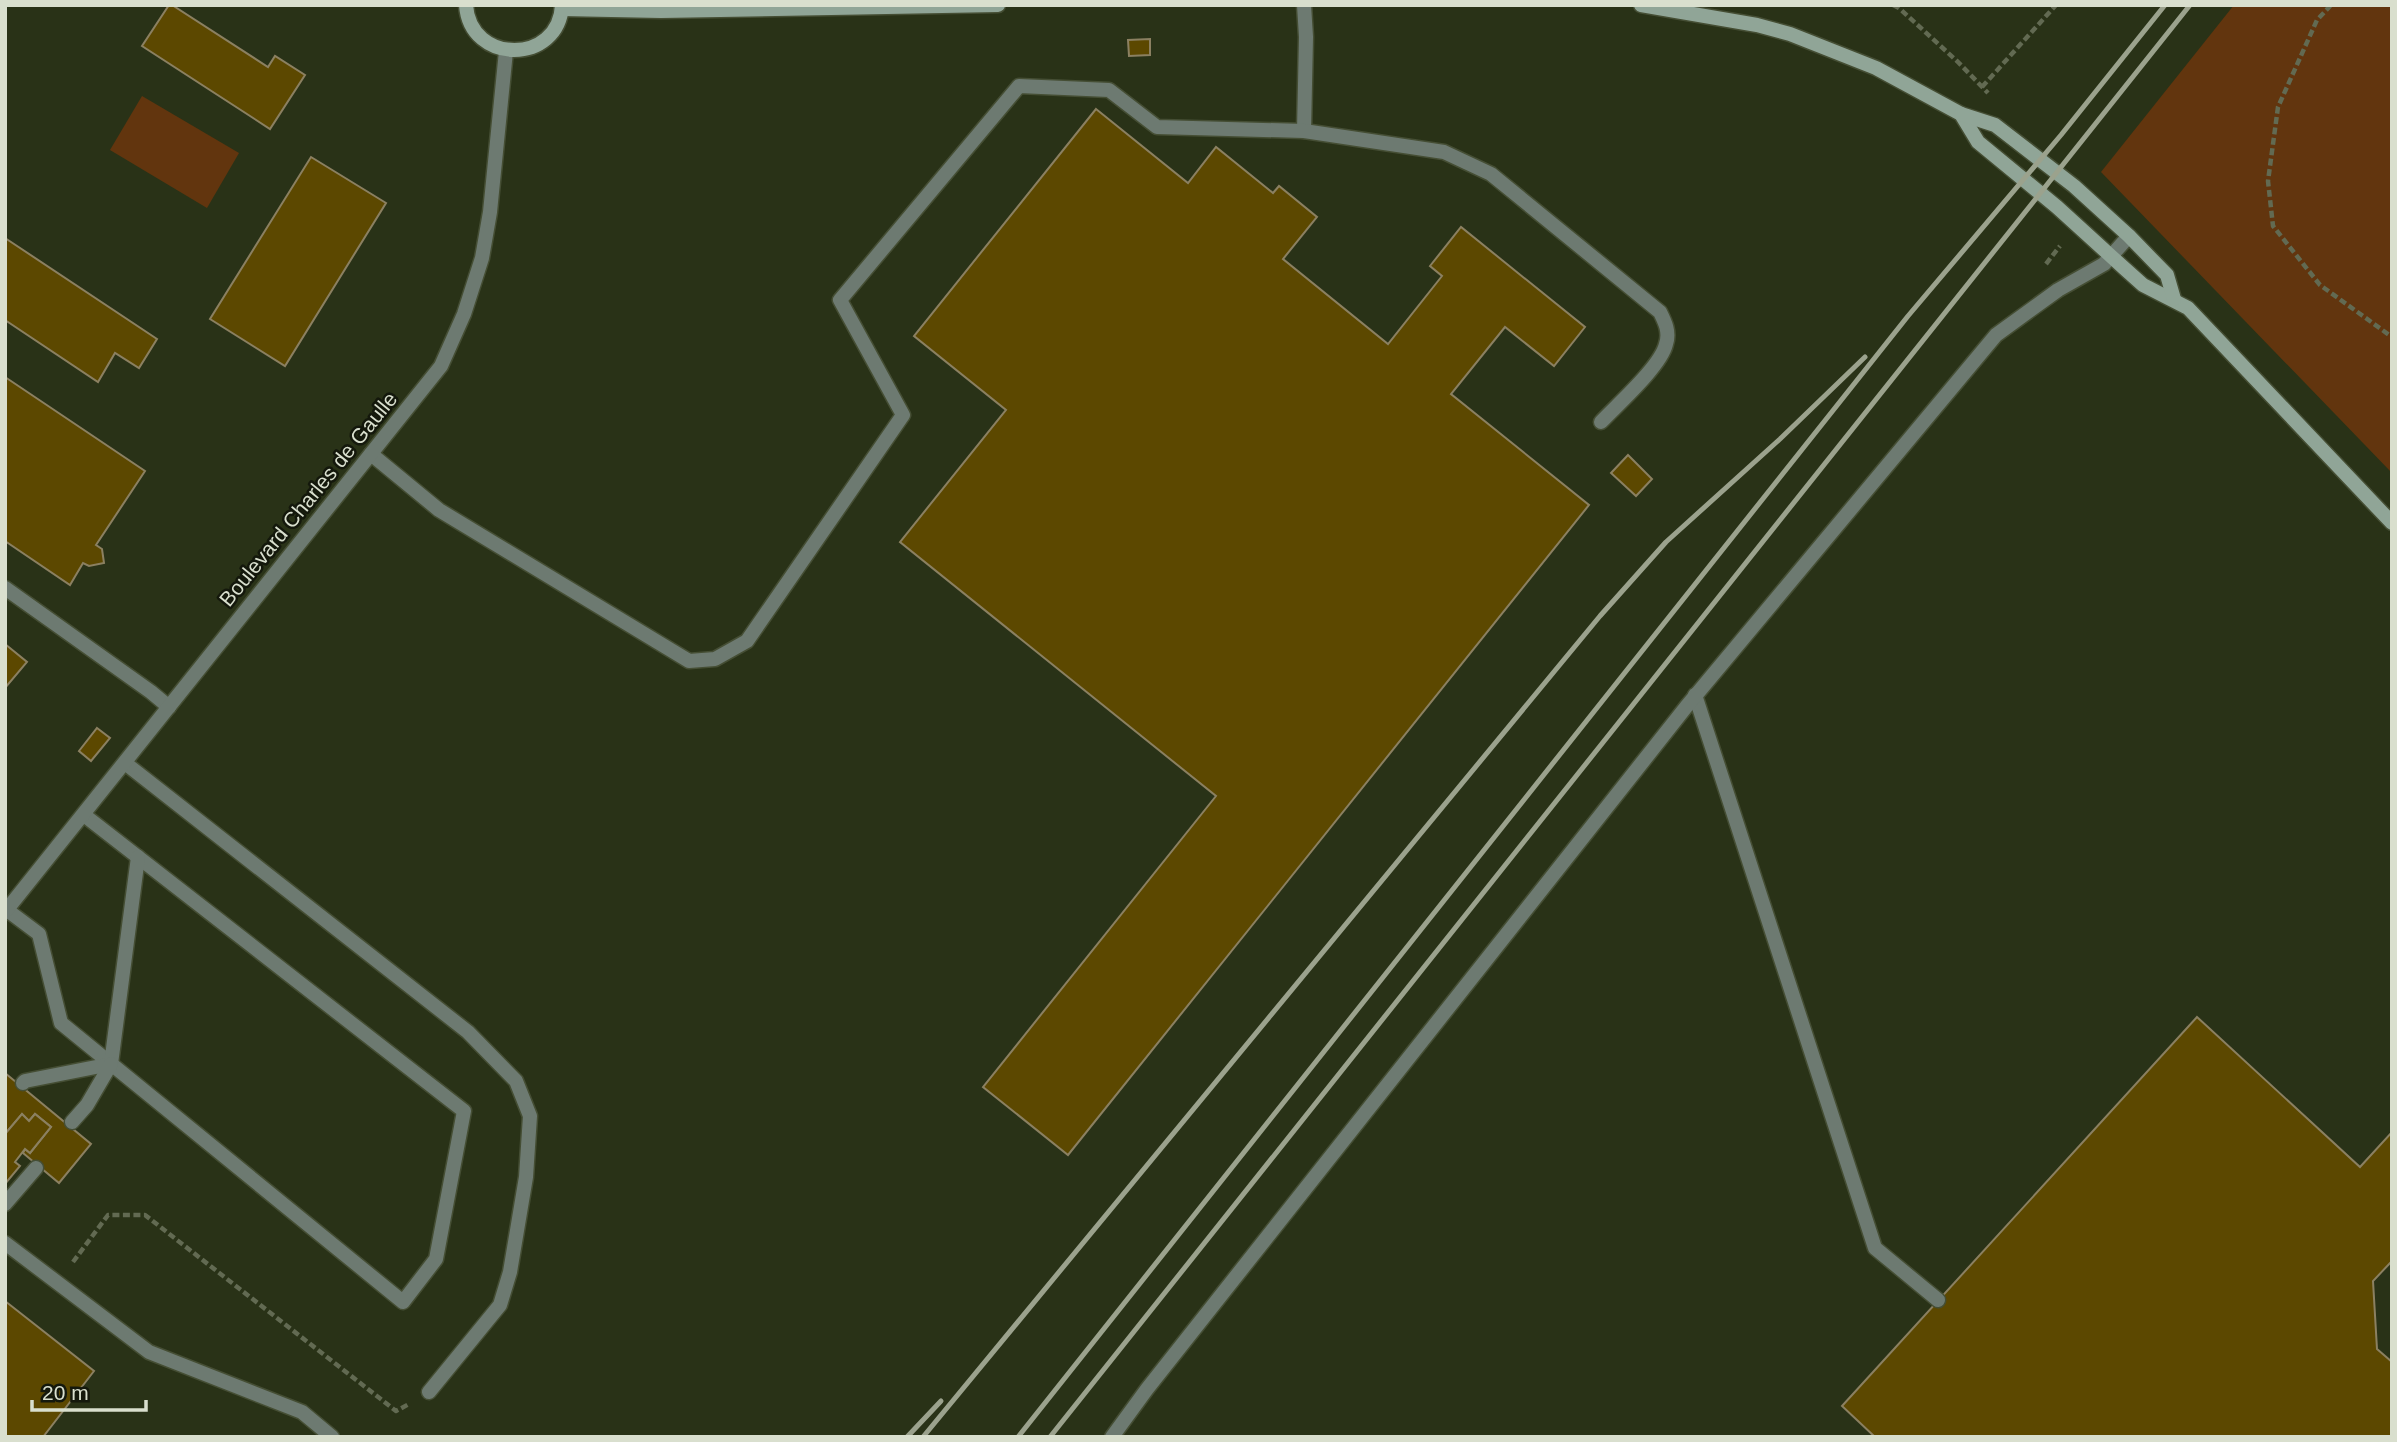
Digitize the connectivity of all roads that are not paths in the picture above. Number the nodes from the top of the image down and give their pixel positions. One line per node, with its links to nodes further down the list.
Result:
1 (466, 5): 7 (street)
2 (998, 5): 6 (street)
3 (1304, 5): 9 (street)
4 (1642, 5): 5 (street)
5 (1647, 5): 8 (street)
6 (562, 7): 7 (street)
7 (506, 51): 14 (street, Boulevard Charles de Gaulle)
8 (1961, 114): 10 (street); 11 (street)
9 (1304, 131): 13 (street); 14 (street)
10 (2129, 236): 11 (street); 12 (street)
11 (2112, 257): 12 (street); 17 (street)
12 (2174, 299): 15 (street)
13 (1601, 422)
14 (371, 454): 18 (street, Boulevard Charles de Gaulle)
15 (2392, 523)
16 (5, 588): 18 (street)
17 (1695, 695): 29 (street); 32 (street)
18 (169, 707): 19 (street, Boulevard Charles de Gaulle)
19 (125, 763): 20 (street, Boulevard Charles de Gaulle); 30 (street)
20 (84, 815): 21 (street); 22 (street, Boulevard Charles de Gaulle)
21 (138, 857): 23 (street); 23 (street)
22 (6, 911): 23 (street)
23 (111, 1064): 24 (street); 25 (street)
24 (23, 1083)
25 (72, 1122)
26 (36, 1168): 27 (street)
27 (5, 1204)
28 (5, 1243): 31 (street)
29 (1938, 1300)
30 (429, 1392)
31 (332, 1437)
32 (1112, 1437)

